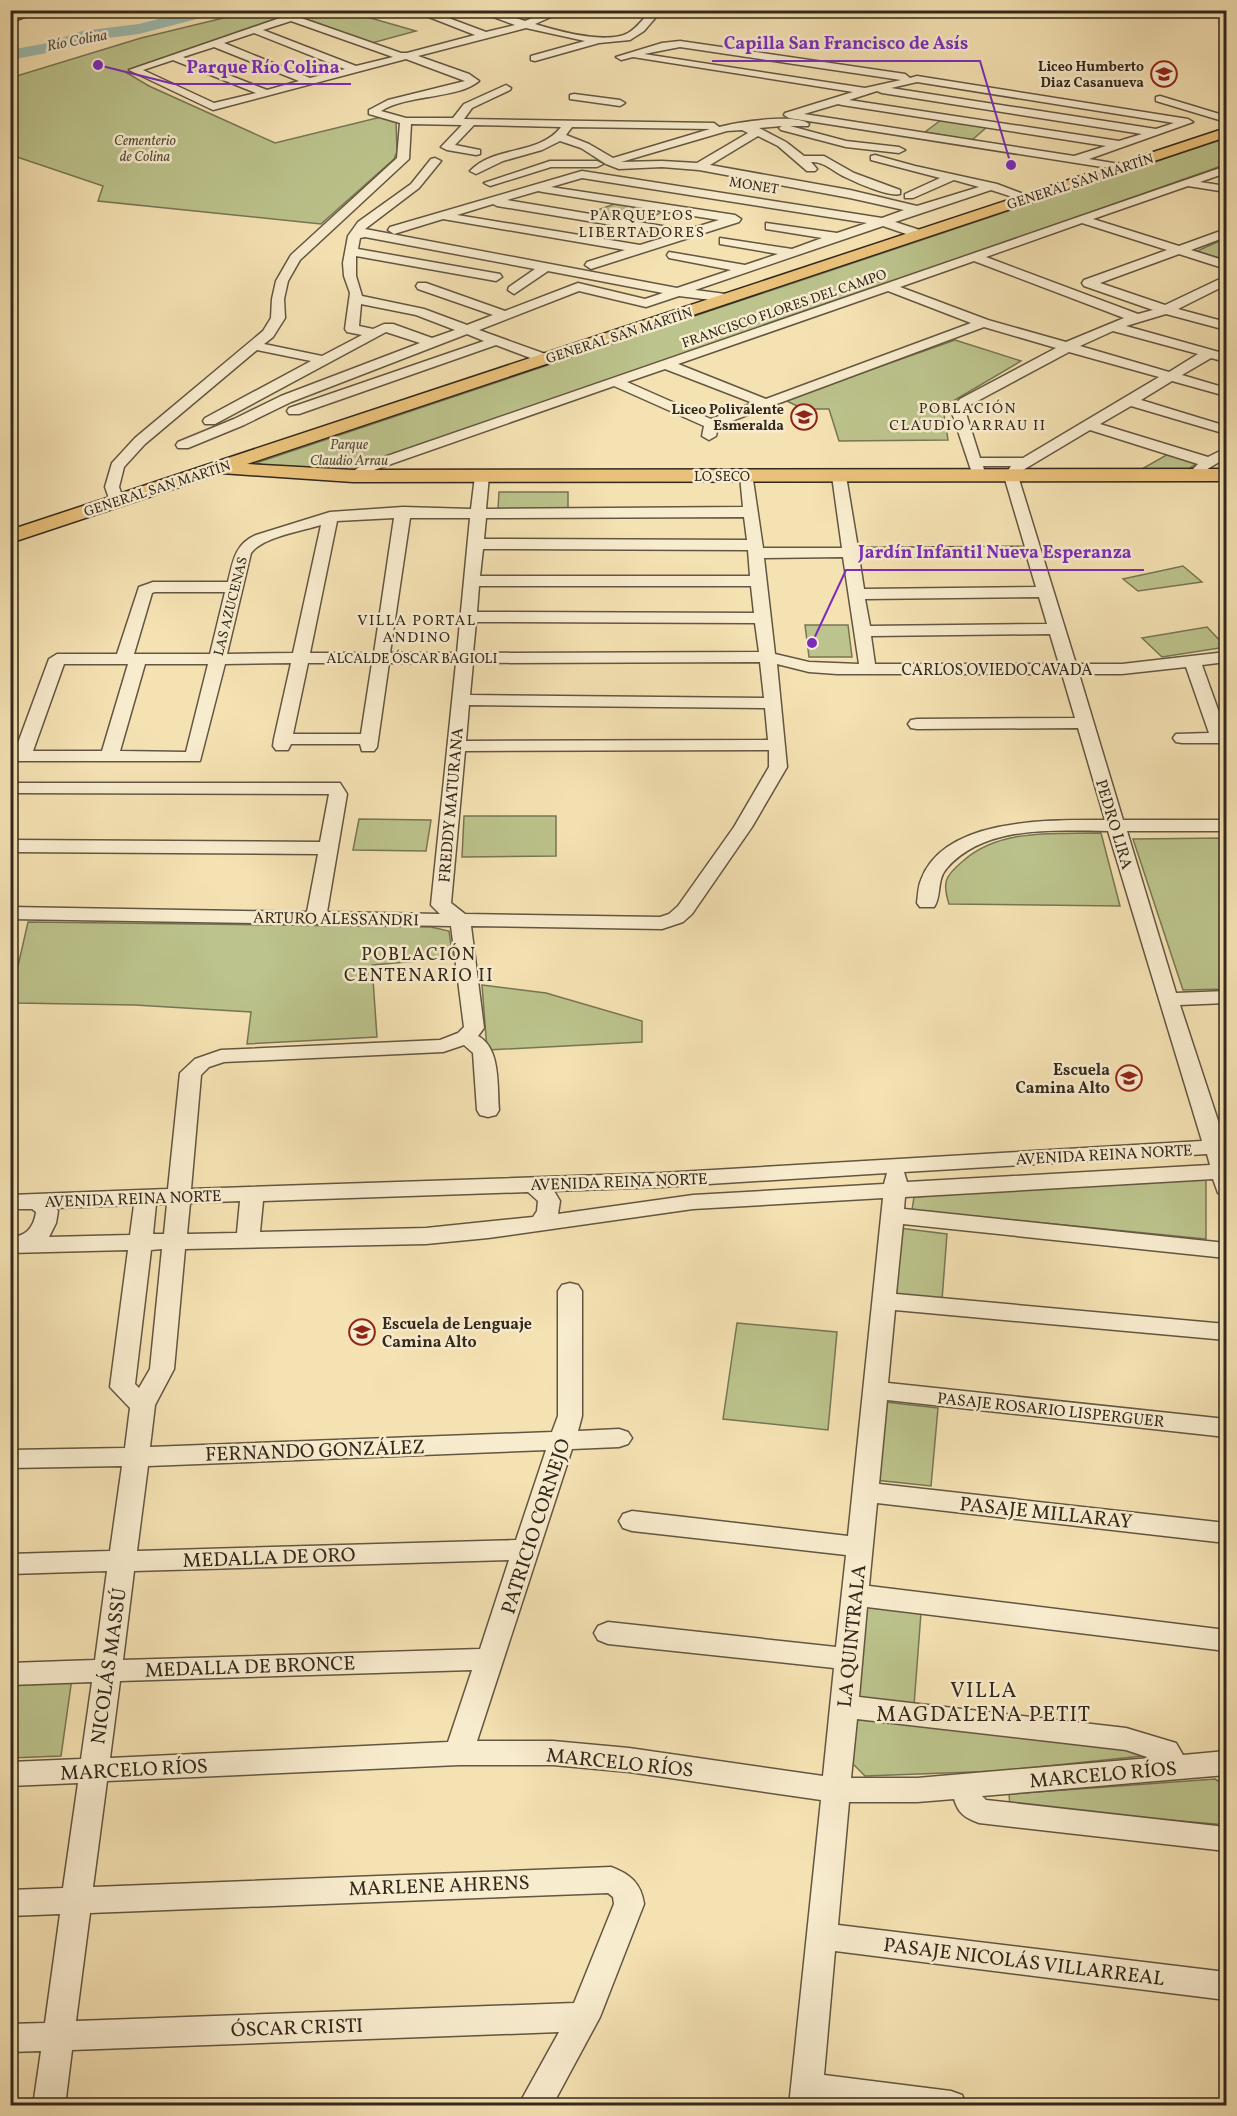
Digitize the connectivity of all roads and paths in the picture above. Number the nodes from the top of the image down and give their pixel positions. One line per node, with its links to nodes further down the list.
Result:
1 (16, 10): 9 (highway)
2 (37, 10): 12 (highway)
3 (314, 10): 11 (street)
4 (416, 10): 16 (street)
5 (480, 10): 13 (street)
6 (535, 10): 10 (street)
7 (562, 10): 10 (street)
8 (657, 10): 17 (street)
9 (10, 12)
10 (550, 16): 13 (street)
11 (292, 18): 15 (street); 20 (street)
12 (10, 19)
13 (525, 25): 14 (street); 16 (street)
14 (538, 28): 17 (street); 19 (street)
15 (254, 30): 18 (street); 23 (street)
16 (485, 35): 20 (street)
17 (602, 40): 22 (street)
18 (214, 43): 21 (street); 25 (street)
19 (487, 47)
20 (403, 56): 23 (street); 34 (street)
21 (173, 57): 28 (street); 28 (street)
22 (535, 58)
23 (352, 68): 25 (street)
24 (914, 79): 27 (street); 27 (street); 44 (street)
25 (306, 81): 28 (street)
26 (506, 88): 31 (street)
27 (871, 90): 30 (street); 44 (street)
28 (264, 92)
29 (1160, 99): 33 (street)
30 (836, 101): 47 (street); 52 (street)
31 (465, 108): 32 (street); 35 (street)
32 (488, 109)
33 (1227, 118)
34 (406, 121): 35 (street); 66 (street)
35 (457, 121): 36 (street)
36 (472, 121): 37 (street); 49 (street)
37 (549, 123): 38 (street); 39 (street)
38 (569, 123): 39 (street); 45 (street)
39 (607, 123): 41 (street)
40 (771, 125): 41 (street); 46 (street); 48 (street)
41 (730, 127): 42 (street); 54 (street)
42 (758, 131): 50 (street); 56 (street)
43 (1227, 132): 55 (main road, GENERAL SAN MARTÍN)
44 (1157, 133): 47 (street)
45 (561, 136): 54 (street); 58 (street)
46 (907, 140): 48 (street); 52 (street)
47 (1120, 145): 52 (street)
48 (899, 150): 51 (street)
49 (476, 152)
50 (800, 158): 51 (street); 64 (street); 67 (street)
51 (875, 158): 59 (street)
52 (1072, 160): 55 (street)
53 (435, 161): 69 (street)
54 (613, 164): 56 (street); 60 (street)
55 (1121, 166): 68 (main road, GENERAL SAN MARTÍN)
56 (699, 167): 64 (street)
57 (1227, 169): 61 (street, FRANCISCO FLORES DEL CAMPO)
58 (476, 171)
59 (951, 177): 62 (street); 67 (street)
60 (490, 183)
61 (1189, 183): 65 (street); 76 (street, FRANCISCO FLORES DEL CAMPO)
62 (993, 186): 68 (street); 71 (street)
63 (537, 188): 70 (street); 72 (street, MONET); 75 (street)
64 (815, 188): 73 (street)
65 (1227, 189)
66 (365, 195): 69 (street); 114 (street)
67 (909, 196): 71 (street)
68 (1028, 198): 81 (main road, GENERAL SAN MARTÍN)
69 (398, 199): 82 (street)
70 (492, 201): 74 (street); 80 (street)
71 (937, 203): 73 (street)
72 (780, 205): 75 (street); 77 (street, MONET)
73 (918, 210): 77 (street)
74 (442, 216): 85 (street); 91 (street)
75 (744, 216): 80 (street)
76 (1084, 220): 86 (street); 90 (street, FRANCISCO FLORES DEL CAMPO)
77 (884, 222): 81 (street, MONET); 83 (street)
78 (770, 226): 83 (street)
79 (1227, 233): 86 (street)
80 (685, 234): 85 (street)
81 (919, 234): 102 (main road, GENERAL SAN MARTÍN)
82 (354, 236): 87 (street); 93 (street)
83 (839, 237): 88 (street)
84 (724, 241): 88 (street)
85 (640, 249): 91 (street)
86 (1180, 251): 92 (street); 104 (street)
87 (352, 252): 101 (street); 103 (street)
88 (794, 253): 94 (street)
89 (673, 255): 94 (street)
90 (976, 257): 98 (street, FRANCISCO FLORES DEL CAMPO); 106 (street)
91 (591, 265): 96 (street)
92 (1227, 265)
93 (547, 266): 99 (street); 100 (street)
94 (747, 269): 96 (street)
95 (1227, 280): 104 (street)
96 (701, 284): 100 (street)
97 (422, 286): 101 (street)
98 (890, 287): 107 (street); 120 (street, FRANCISCO FLORES DEL CAMPO)
99 (514, 290)
100 (678, 292): 102 (street); 105 (street)
101 (451, 296): 105 (street)
102 (728, 298): 118 (main road, GENERAL SAN MARTÍN)
103 (356, 299): 110 (street); 111 (street)
104 (1166, 310): 106 (street); 109 (street)
105 (505, 315): 110 (street)
106 (1138, 319): 108 (street)
107 (983, 323): 115 (street); 125 (street)
108 (1113, 326): 115 (street); 116 (street)
109 (1227, 326)
110 (469, 329): 112 (street); 113 (street)
111 (375, 333): 113 (street); 119 (street)
112 (498, 340): 118 (street); 126 (street)
113 (432, 343): 130 (street)
114 (255, 346): 119 (street); 146 (street)
115 (1067, 347): 121 (street); 136 (street)
116 (1210, 353): 117 (street); 121 (street)
117 (1227, 358)
118 (546, 359): 132 (main road, GENERAL SAN MARTÍN)
119 (324, 360): 127 (street)
120 (666, 364): 122 (street, FRANCISCO FLORES DEL CAMPO); 125 (street)
121 (1170, 376): 123 (street); 124 (street)
122 (616, 382): 125 (street); 138 (street, FRANCISCO FLORES DEL CAMPO)
123 (1227, 392)
124 (1130, 401): 128 (street); 129 (street)
125 (764, 403)
126 (294, 411)
127 (210, 421)
128 (1089, 425): 133 (street); 134 (street)
129 (1227, 430)
130 (183, 445)
131 (1227, 452): 134 (street)
132 (242, 460): 135 (main road, GENERAL SAN MARTÍN); 137 (main road)
133 (1027, 462): 136 (street); 142 (street)
134 (1211, 462): 143 (street)
135 (218, 469): 137 (main road, LO SECO); 145 (main road, GENERAL SAN MARTÍN)
136 (977, 469): 141 (main road, LO SECO); 142 (main road, LO SECO)
137 (293, 475): 138 (main road, LO SECO); 145 (main road)
138 (353, 476): 139 (main road, LO SECO)
139 (482, 476): 140 (main road, LO SECO); 148 (street, FREDDY MATURANA)
140 (747, 476): 141 (main road, LO SECO); 149 (street)
141 (840, 476): 157 (street)
142 (1011, 476): 143 (main road, LO SECO); 156 (street, PEDRO LIRA)
143 (1191, 476): 144 (main road, LO SECO)
144 (1227, 476)
145 (155, 489): 146 (main road, GENERAL SAN MARTÍN)
146 (114, 494): 151 (main road, GENERAL SAN MARTÍN)
147 (403, 512): 148 (street, LAS AZUCENAS); 150 (street, LAS AZUCENAS); 171 (street)
148 (478, 512): 149 (street, LAS AZUCENAS); 154 (street, FREDDY MATURANA)
149 (751, 512): 155 (street)
150 (330, 517): 160 (street, LAS AZUCENAS); 170 (street)
151 (33, 529): 152 (main road, GENERAL SAN MARTÍN); 153 (street)
152 (10, 537)
153 (10, 544)
154 (475, 544): 155 (street); 158 (street, FREDDY MATURANA)
155 (755, 549): 157 (street); 159 (street)
156 (1034, 552): 157 (street); 161 (street, PEDRO LIRA)
157 (851, 553): 162 (street)
158 (472, 581): 159 (street); 163 (street, FREDDY MATURANA)
159 (759, 581): 164 (street)
160 (234, 587): 169 (street, LAS AZUCENAS); 173 (street)
161 (1046, 592): 162 (street); 166 (street, PEDRO LIRA)
162 (857, 594): 165 (street)
163 (468, 617): 164 (street); 172 (street, FREDDY MATURANA)
164 (763, 618): 167 (street)
165 (862, 630): 166 (street); 176 (street)
166 (1057, 630): 175 (street, PEDRO LIRA)
167 (768, 657): 172 (street, ALCALDE ÓSCAR BAGIOLI); 176 (street, CARLOS OVIEDO CAVADA); 178 (street)
168 (1227, 657): 174 (street, CARLOS OVIEDO CAVADA)
169 (217, 658): 170 (street, ALCALDE ÓSCAR BAGIOLI); 173 (street, ALCALDE ÓSCAR BAGIOLI); 186 (street, LAS AZUCENAS)
170 (300, 658): 171 (street, ALCALDE ÓSCAR BAGIOLI); 171 (street)
171 (381, 658): 172 (street, ALCALDE ÓSCAR BAGIOLI)
172 (464, 658): 177 (street, FREDDY MATURANA)
173 (131, 659): 185 (street, ALCALDE ÓSCAR BAGIOLI); 186 (street)
174 (1192, 661): 175 (street, CARLOS OVIEDO CAVADA); 182 (street)
175 (1069, 669): 176 (street, CARLOS OVIEDO CAVADA); 179 (street, PEDRO LIRA)
176 (868, 670)
177 (460, 700): 178 (street); 183 (street, FREDDY MATURANA)
178 (772, 703): 184 (street)
179 (1085, 723): 180 (street); 188 (street, PEDRO LIRA)
180 (917, 724)
181 (1182, 738): 182 (street)
182 (1223, 738)
183 (456, 746): 184 (street); 195 (street, FREDDY MATURANA)
184 (778, 752): 195 (street, ARTURO ALESSANDRI)
185 (16, 756): 186 (street)
186 (109, 757)
187 (10, 788): 191 (street)
188 (1116, 825): 189 (street); 192 (street); 197 (street, PEDRO LIRA)
189 (1227, 825)
190 (10, 846): 191 (street)
191 (329, 848): 194 (street)
192 (927, 903)
193 (10, 913): 194 (street, ARTURO ALESSANDRI)
194 (316, 917): 195 (street, ARTURO ALESSANDRI)
195 (460, 920): 198 (street)
196 (1227, 997): 197 (street)
197 (1168, 1000): 200 (street, PEDRO LIRA)
198 (465, 1037): 199 (street); 206 (street, NICOLÁS MASSÚ)
199 (488, 1110)
200 (1221, 1146): 201 (street, PEDRO LIRA); 202 (street, AVENIDA REINA NORTE)
201 (1225, 1176): 202 (street, AVENIDA REINA NORTE)
202 (896, 1178): 203 (street, AVENIDA REINA NORTE); 210 (street, LA QUINTRALA); 211 (street, AVENIDA REINA NORTE)
203 (585, 1182): 204 (street, AVENIDA REINA NORTE); 211 (street)
204 (532, 1184): 205 (street, AVENIDA REINA NORTE); 212 (street)
205 (252, 1193): 206 (street, AVENIDA REINA NORTE); 213 (street)
206 (179, 1196): 207 (street, AVENIDA REINA NORTE); 214 (street, NICOLÁS MASSÚ)
207 (146, 1198): 208 (street, AVENIDA REINA NORTE); 215 (street)
208 (38, 1201): 209 (street, AVENIDA REINA NORTE); 216 (street)
209 (10, 1202)
210 (892, 1215): 217 (street); 219 (street, LA QUINTRALA)
211 (591, 1216): 212 (street, AVENIDA REINA NORTE)
212 (541, 1223): 213 (street, AVENIDA REINA NORTE)
213 (248, 1240): 214 (street, AVENIDA REINA NORTE)
214 (174, 1242): 215 (street, AVENIDA REINA NORTE); 222 (street, NICOLÁS MASSÚ)
215 (141, 1244): 216 (street, AVENIDA REINA NORTE); 222 (street)
216 (16, 1245)
217 (1227, 1251)
218 (570, 1291): 225 (street, PATRICIO CORNEJO)
219 (884, 1301): 220 (street); 221 (street, LA QUINTRALA)
220 (1227, 1332)
221 (875, 1390): 223 (street, PASAJE ROSARIO LISPERGUER); 228 (street, LA QUINTRALA)
222 (142, 1405): 226 (street, NICOLÁS MASSÚ)
223 (1227, 1428)
224 (618, 1438): 225 (street, FERNANDO GONZÁLEZ)
225 (564, 1441): 226 (street, FERNANDO GONZÁLEZ); 232 (street, PATRICIO CORNEJO)
226 (136, 1457): 227 (street, FERNANDO GONZÁLEZ); 233 (street, NICOLÁS MASSÚ)
227 (10, 1459)
228 (865, 1492): 230 (street, PASAJE MILLARAY); 231 (street, LA QUINTRALA)
229 (632, 1521): 231 (street)
230 (1227, 1533)
231 (860, 1547): 235 (street, LA QUINTRALA)
232 (527, 1550): 233 (street, MEDALLA DE ORO); 238 (street, PATRICIO CORNEJO)
233 (122, 1561): 234 (street, MEDALLA DE ORO); 240 (street, NICOLÁS MASSÚ)
234 (10, 1564)
235 (855, 1594): 237 (street); 239 (street, LA QUINTRALA)
236 (608, 1633): 239 (street)
237 (1227, 1641)
238 (490, 1659): 240 (street, MEDALLA DE BRONCE); 243 (street, PATRICIO CORNEJO)
239 (849, 1659): 242 (street, LA QUINTRALA)
240 (107, 1670): 241 (street, MEDALLA DE BRONCE); 246 (street, NICOLÁS MASSÚ)
241 (10, 1674)
242 (844, 1706): 245 (street); 249 (street, LA QUINTRALA)
243 (459, 1753): 246 (street, MARCELO RÍOS); 249 (street, MARCELO RÍOS)
244 (1227, 1762): 245 (street, MARCELO RÍOS)
245 (1174, 1767): 248 (street, MARCELO RÍOS)
246 (93, 1771): 247 (street, MARCELO RÍOS); 251 (street, NICOLÁS MASSÚ)
247 (10, 1774)
248 (964, 1787): 249 (street, MARCELO RÍOS); 250 (street)
249 (836, 1790): 253 (street, LA QUINTRALA)
250 (1227, 1839)
251 (77, 1900): 252 (street, MARLENE AHRENS); 255 (street, MARLENE AHRENS); 256 (street, NICOLÁS MASSÚ)
252 (10, 1903)
253 (821, 1936): 254 (street, PASAJE NICOLÁS VILLARREAL); 258 (street, LA QUINTRALA)
254 (1227, 1986)
255 (584, 2017): 256 (street, ÓSCAR CRISTI); 260 (street, MARLENE AHRENS)
256 (58, 2036): 257 (street, ÓSCAR CRISTI); 259 (street, NICOLÁS MASSÚ)
257 (10, 2038)
258 (806, 2096): 261 (street)
259 (49, 2106)
260 (534, 2106)
261 (951, 2106)

